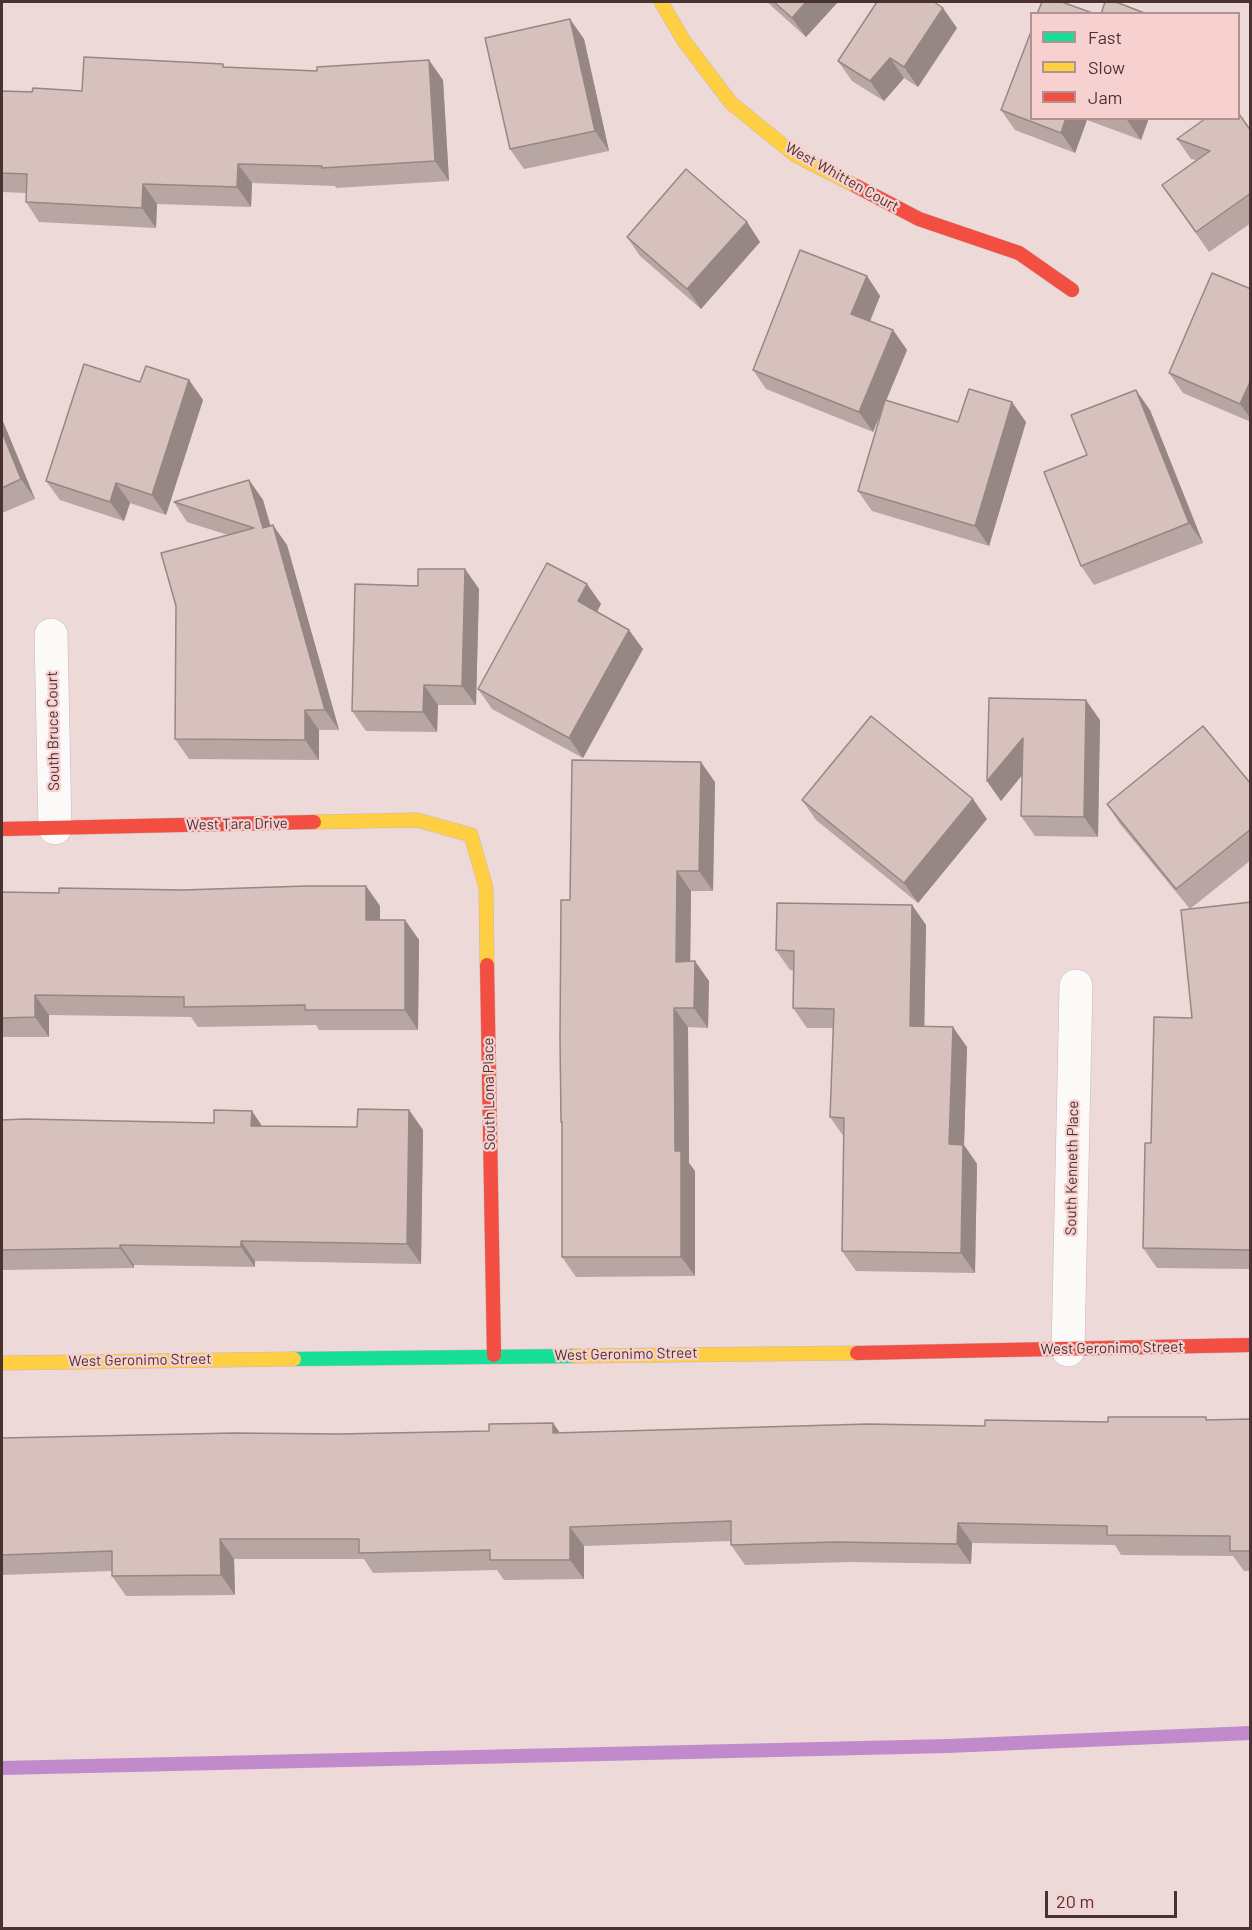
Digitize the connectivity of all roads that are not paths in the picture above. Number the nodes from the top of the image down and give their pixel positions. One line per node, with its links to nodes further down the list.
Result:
1 (661, 2): 2 (street, West Whitten Court)
2 (1072, 290)
3 (51, 635): 4 (street, South Bruce Court)
4 (55, 828): 5 (street, West Tara Drive); 6 (street, West Tara Drive)
5 (2, 829)
6 (471, 835): 10 (street, South Lona Place)
7 (1076, 986): 9 (street, South Kenneth Place)
8 (1251, 1345): 9 (street, West Geronimo Street)
9 (1068, 1350): 10 (street, West Geronimo Street)
10 (494, 1355): 11 (street, West Geronimo Street)
11 (2, 1363)

